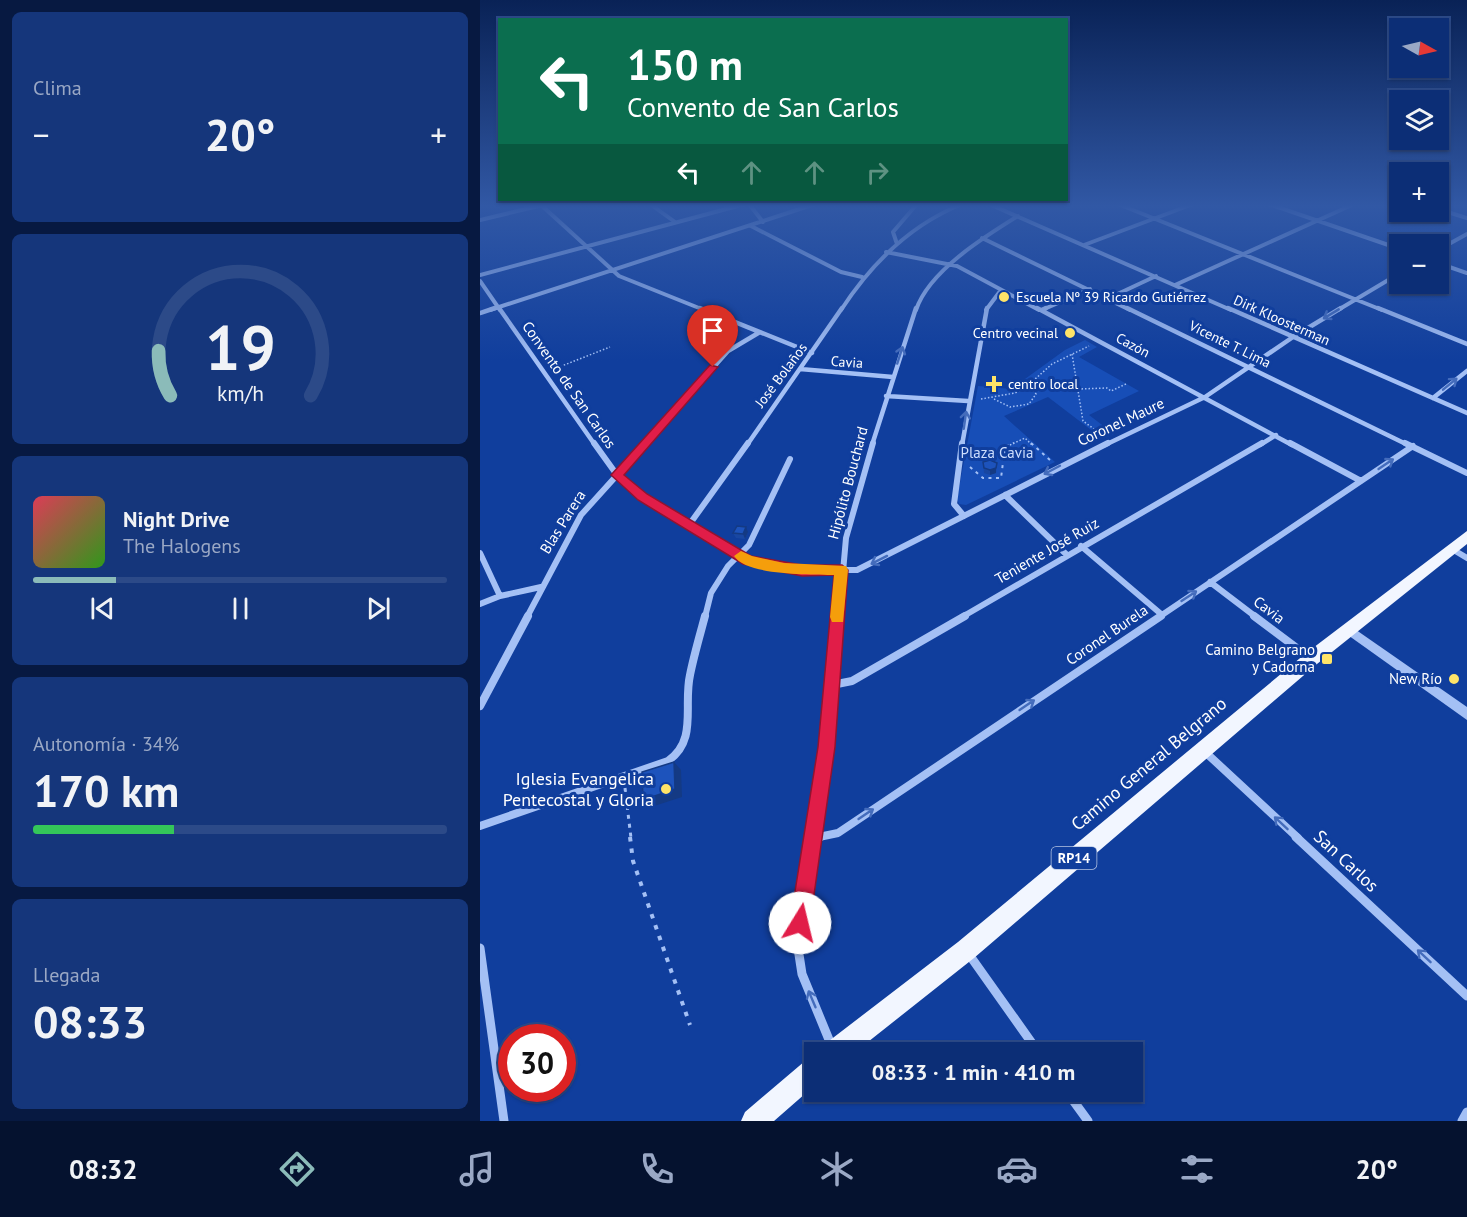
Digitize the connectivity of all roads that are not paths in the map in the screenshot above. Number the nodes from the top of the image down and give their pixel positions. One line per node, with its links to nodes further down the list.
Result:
1 (550, 256): 16 (street)
2 (595, 256): 14 (street)
3 (660, 256): 14 (street)
4 (811, 256): 18 (street)
5 (882, 256): 18 (street, José Bolaños)
6 (909, 256): 12 (street, Cazón)
7 (959, 256): 12 (street, Hipólito Bouchard)
8 (1020, 256): 23 (street, Vicente T. Lima)
9 (1110, 256): 17 (street, Dirk Kloosterman)
10 (1238, 256): 21 (street)
11 (1249, 256): 25 (street)
12 (951, 264): 22 (street, Cazón); 36 (street, Hipólito Bouchard, one-way to 12)
13 (1449, 267): 15 (street)
14 (613, 272): 26 (street); 29 (street)
15 (1467, 273)
16 (480, 275)
17 (1156, 276): 21 (street, Dirk Kloosterman); 24 (street)
18 (862, 277): 32 (street, José Bolaños)
19 (480, 280): 26 (street, Convento de San Carlos)
20 (1389, 280): 25 (street, Coronel Maure)
21 (1175, 285): 30 (street, Dirk Kloosterman)
22 (1001, 290): 27 (street, Cazón); 40 (street)
23 (1090, 290): 24 (street, Vicente T. Lima); 27 (street)
24 (1109, 298): 33 (street, Vicente T. Lima)
25 (1355, 300): 30 (street, Coronel Maure, one-way to 30); 31 (street)
26 (499, 307): 28 (street); 46 (street, Convento de San Carlos)
27 (1042, 310): 38 (street, Cazón)
28 (480, 313)
29 (760, 332): 32 (street); 46 (street, Blas Parera)
30 (1293, 337): 33 (street, Coronel Maure); 39 (street, Dirk Kloosterman)
31 (1467, 344)
32 (812, 353): 34 (street, José Bolaños)
33 (1251, 368): 38 (street, Coronel Maure); 43 (street, Vicente T. Lima)
34 (800, 369): 36 (street, Cavia); 50 (street, José Bolaños)
35 (1467, 371): 39 (street, one-way to 35)
36 (893, 377): 37 (street, Hipólito Bouchard)
37 (886, 396): 40 (street); 58 (street, Hipólito Bouchard)
38 (1205, 397): 42 (street, Cazón); 48 (street, Coronel Maure, one-way to 48)
39 (1433, 398): 41 (street, Dirk Kloosterman)
40 (968, 401): 49 (street, one-way to 40)
41 (1467, 413)
42 (1276, 435): 47 (street, Cazón); 52 (street, Teniente José Ruiz)
43 (1413, 446): 45 (street, Vicente T. Lima); 47 (street, Coronel Burela, one-way to 43)
44 (790, 459): 55 (street)
45 (1467, 473)
46 (617, 475): 50 (street, Convento de San Carlos); 60 (street, Blas Parera)
47 (1361, 481): 59 (street, Coronel Burela)
48 (1005, 495): 49 (street, Coronel Maure); 56 (street)
49 (964, 516): 58 (street, Coronel Maure, one-way to 58)
50 (689, 525): 55 (street, Convento de San Carlos)
51 (1467, 536): 53 (main road, Camino General Belgrano / RP14)
52 (1082, 546): 56 (street, Teniente José Ruiz); 63 (street)
53 (1451, 549): 57 (street); 64 (main road, Camino General Belgrano / RP14)
54 (480, 553): 61 (street)
55 (740, 555): 58 (street, Convento de San Carlos); 70 (street)
56 (1067, 555): 66 (street, Teniente José Ruiz)
57 (1467, 558)
58 (842, 570): 66 (street, Hipólito Bouchard)
59 (1210, 582): 63 (street, Coronel Burela, one-way to 59); 65 (street, Cavia)
60 (541, 587): 61 (street); 67 (street, Blas Parera)
61 (500, 596): 62 (street)
62 (480, 604)
63 (1161, 614): 71 (street, Coronel Burela, one-way to 63)
64 (1349, 630): 65 (main road, Camino General Belgrano / RP14); 68 (street)
65 (1311, 659): 69 (main road, Camino General Belgrano / RP14)
66 (832, 685): 71 (street, Hipólito Bouchard)
67 (480, 706)
68 (1467, 714)
69 (1202, 750): 73 (main road, Camino General Belgrano / RP14); 74 (street, San Carlos, one-way to 69)
70 (480, 826)
71 (814, 838): 75 (street, Hipólito Bouchard, one-way to 71)
72 (480, 948): 81 (street)
73 (966, 950): 76 (main road, Camino General Belgrano / RP14); 77 (street)
74 (1467, 996)
75 (830, 1042)
76 (848, 1042)
77 (1032, 1042)
78 (804, 1078): 82 (main road)
79 (1074, 1102): 83 (street)
80 (1467, 1112): 84 (street)
81 (504, 1121)
82 (754, 1121)
83 (1088, 1121)
84 (1462, 1121)

